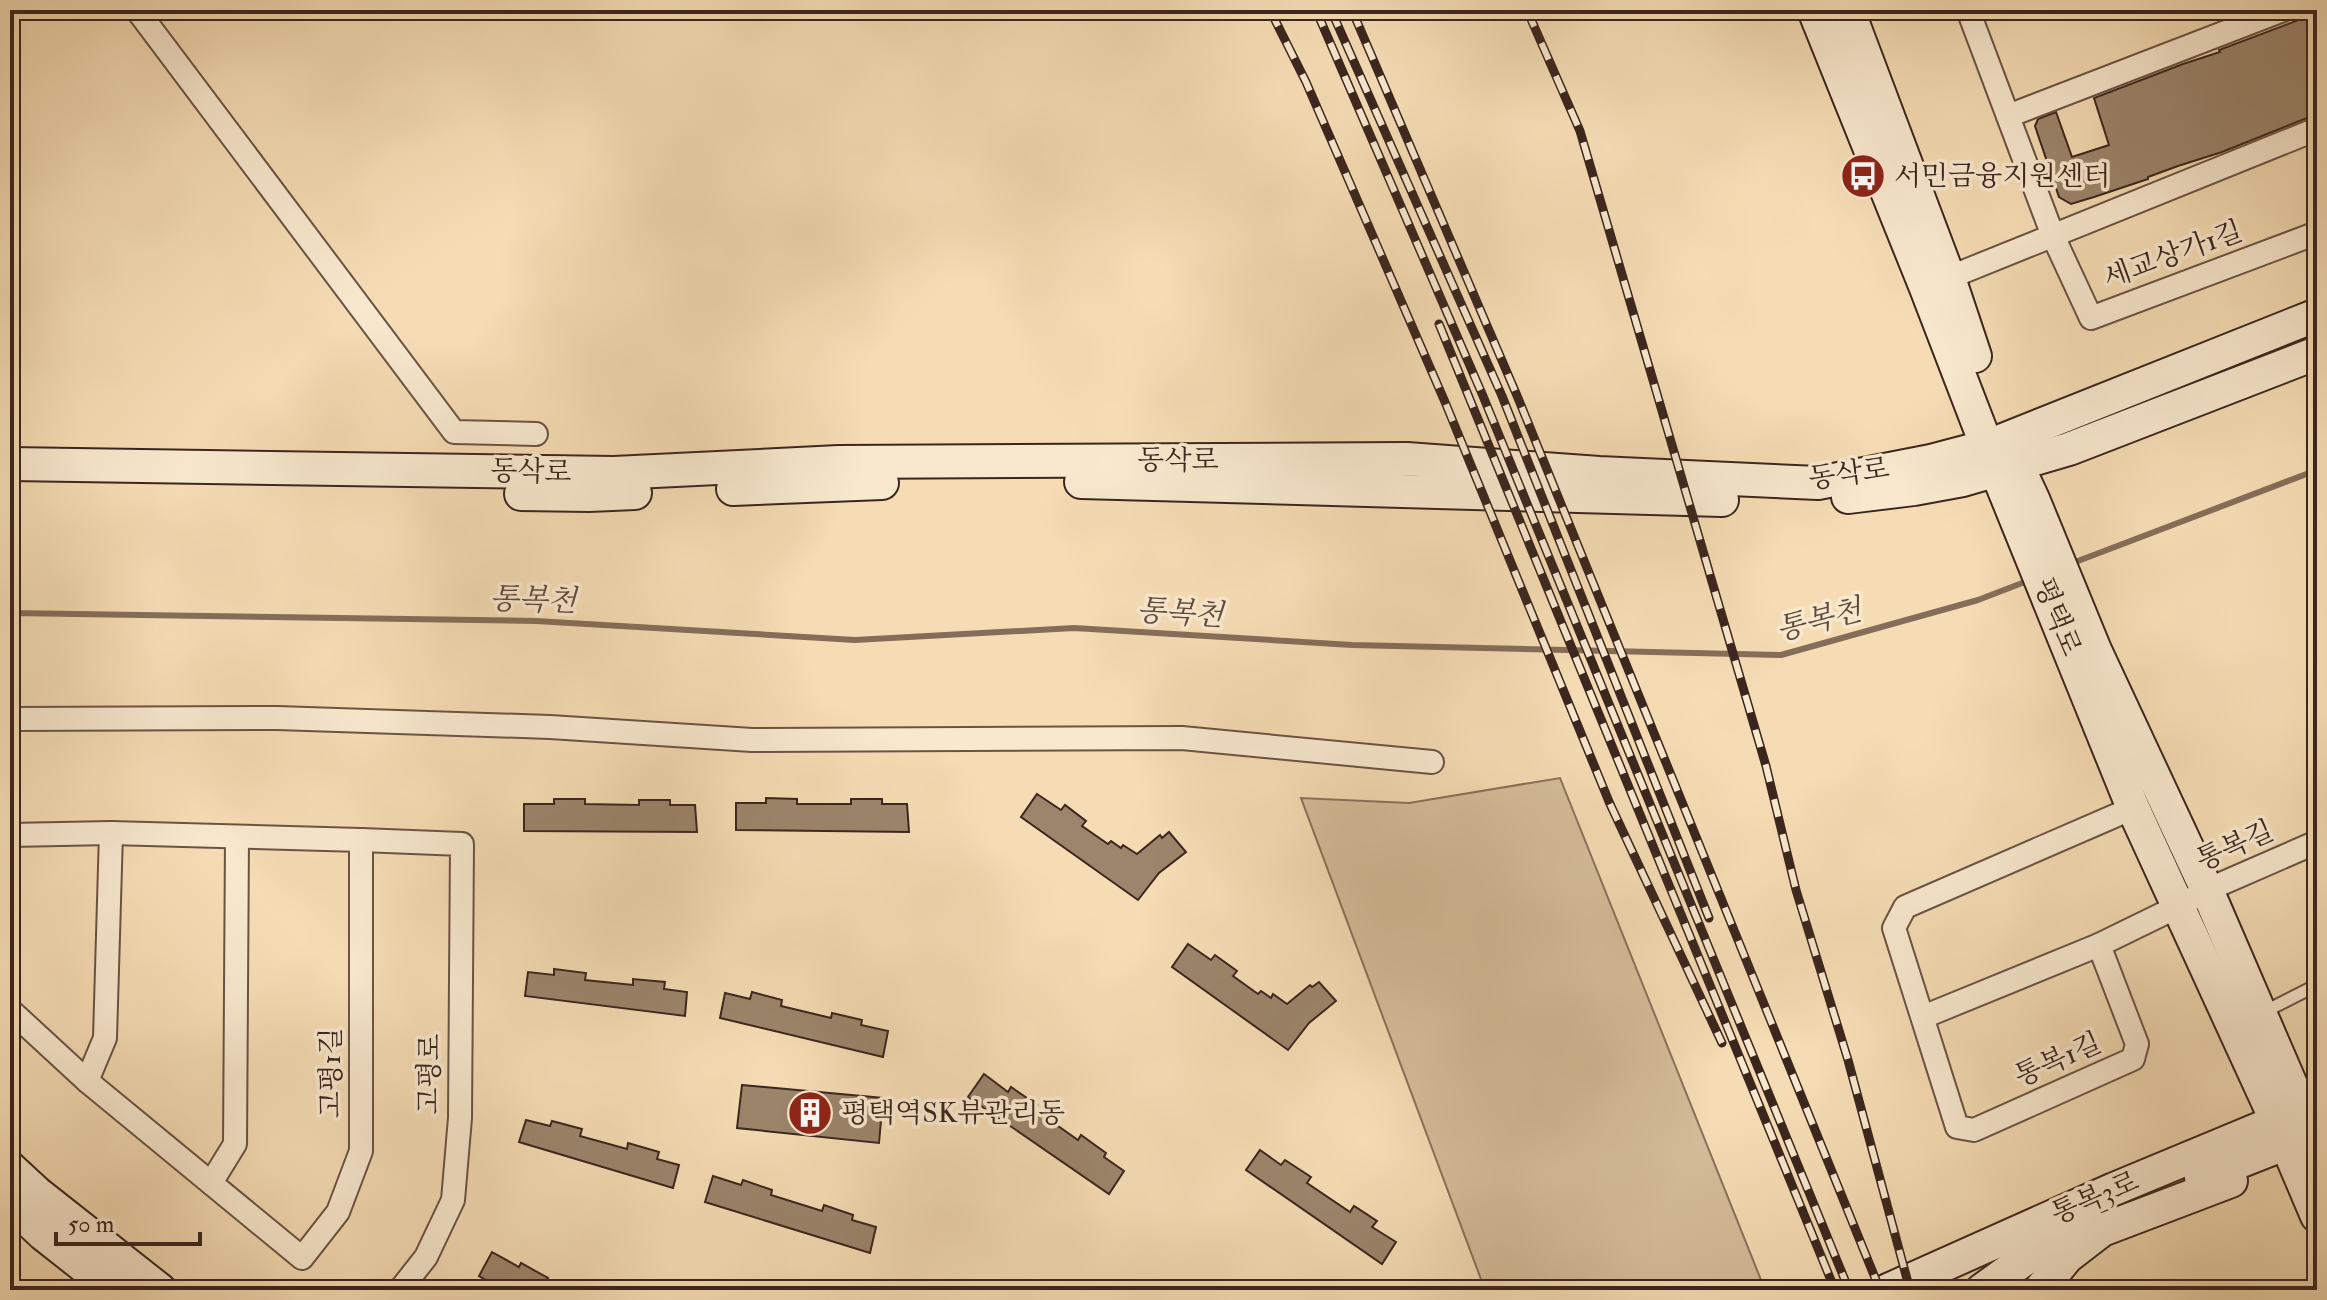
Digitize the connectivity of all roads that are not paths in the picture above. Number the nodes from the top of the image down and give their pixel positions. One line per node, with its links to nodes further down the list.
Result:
1 (137, 10): 13 (street)
2 (1814, 10): 10 (street, 평택로)
3 (1848, 10): 10 (street, 평택로)
4 (1968, 10): 6 (street, 세교상가1길)
5 (2283, 10): 6 (street)
6 (2008, 116): 9 (street, 세교상가1길)
7 (2317, 129): 9 (street)
8 (2317, 233): 9 (street, 세교상가1길)
9 (2053, 236): 10 (street)
10 (1938, 283): 14 (street, 평택로)
11 (2317, 315): 14 (street, 동삭로)
12 (2317, 353): 14 (street, 동삭로)
13 (536, 434)
14 (2001, 454): 15 (street, 동삭로); 16 (street, 동삭로); 17 (street, 평택로)
15 (10, 464)
16 (10, 486)
17 (2085, 655): 20 (street, 평택로); 26 (street, 평택로)
18 (10, 719): 19 (street)
19 (1432, 762)
20 (2133, 808): 27 (street, 평택로); 32 (street, 통복1길)
21 (111, 833): 22 (street); 23 (street); 33 (street)
22 (10, 835)
23 (237, 838): 24 (street); 36 (street)
24 (361, 840): 36 (street, 고평1길); 41 (street, 고평로)
25 (2317, 842): 26 (street, 통복길)
26 (2207, 890): 27 (street, 통복길); 31 (street, 평택로)
27 (2179, 906): 28 (street, 통복길); 34 (street, 평택로)
28 (2099, 945): 32 (street); 32 (street, 통복1길)
29 (2317, 985): 31 (lane)
30 (10, 1010): 33 (street, 고평1길)
31 (2261, 1014): 34 (street, 평택로)
32 (1923, 1017)
33 (87, 1081): 36 (street, 고평1길)
34 (2302, 1131): 38 (street, 평택로); 42 (street, 통복3로); 43 (street)
35 (10, 1168): 40 (street)
36 (211, 1183)
37 (10, 1203): 39 (street)
38 (2314, 1209): 44 (street, 통복3로)
39 (114, 1290)
40 (160, 1290)
41 (400, 1290)
42 (1888, 1290)
43 (1982, 1290)
44 (2040, 1290)

